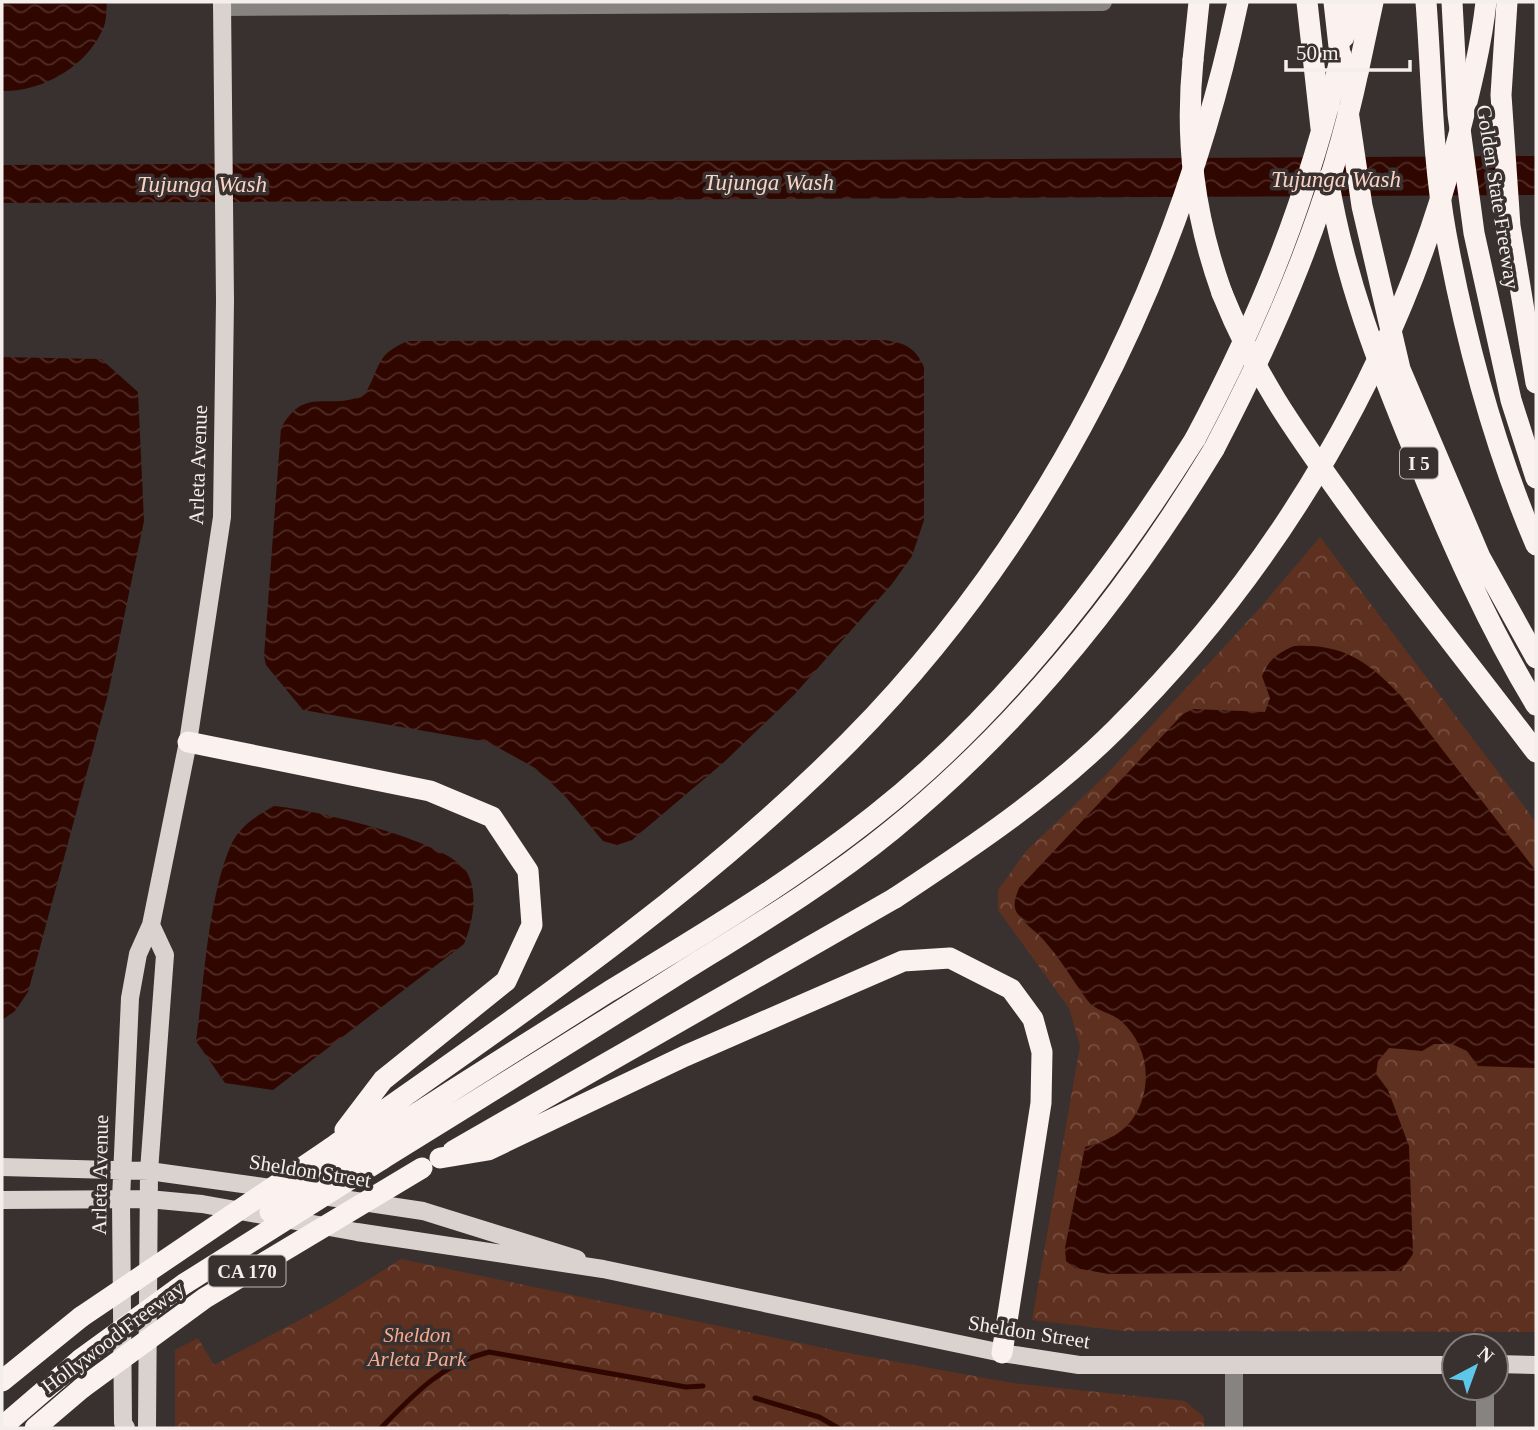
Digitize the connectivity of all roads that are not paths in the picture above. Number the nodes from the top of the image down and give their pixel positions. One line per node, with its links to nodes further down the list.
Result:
1 (1103, 2): 13 (street)
2 (1199, 2): 24 (highway, bridge)
3 (1238, 2): 26 (highway, Hollywood Freeway, bridge)
4 (1307, 2): 22 (highway, I 5, bridge)
5 (1334, 2): 21 (highway)
6 (1352, 2): 18 (highway, bridge)
7 (1373, 2): 18 (highway, bridge)
8 (1426, 2): 20 (highway, bridge)
9 (1452, 2): 19 (highway, Golden State Freeway, bridge)
10 (1486, 2): 27 (highway, Hollywood Freeway, bridge)
11 (1507, 2): 17 (highway)
12 (831, 3): 13 (street); 16 (street)
13 (1021, 3)
14 (222, 4): 15 (street); 23 (main road, Arleta Avenue)
15 (452, 4): 16 (street)
16 (640, 4)
17 (1536, 383)
18 (1204, 444): 35 (highway, bridge); 35 (highway, bridge)
19 (1536, 478)
20 (1536, 545)
21 (1536, 658)
22 (1536, 705)
23 (188, 742): 25 (main road, Arleta Avenue); 26 (highway)
24 (1536, 752)
25 (150, 925): 29 (main road, Arleta Avenue); 30 (main road)
26 (331, 1148): 41 (highway, Hollywood Freeway / CA 170, bridge)
27 (431, 1163): 36 (highway); 45 (highway, Hollywood Freeway / CA 170, bridge)
28 (2, 1167): 29 (main road, Sheldon Street)
29 (122, 1171): 30 (main road, Sheldon Street); 31 (main road, Arleta Avenue)
30 (149, 1171): 32 (main road); 34 (main road, Sheldon Street)
31 (121, 1199): 32 (main road, Sheldon Street); 33 (main road, Sheldon Street); 46 (main road, Arleta Avenue)
32 (148, 1199): 34 (main road, Sheldon Street); 47 (main road)
33 (2, 1200)
34 (603, 1269): 36 (main road, Sheldon Street)
35 (81, 1351): 43 (highway); 44 (highway)
36 (1002, 1353): 40 (main road, Sheldon Street)
37 (1510, 1364): 39 (main road)
38 (1440, 1365): 40 (main road, Sheldon Street)
39 (1536, 1365)
40 (1234, 1367): 48 (street)
41 (2, 1381)
42 (1485, 1402): 49 (street)
43 (2, 1409)
44 (2, 1427)
45 (35, 1428)
46 (126, 1428)
47 (147, 1428)
48 (1234, 1428)
49 (1485, 1428)

